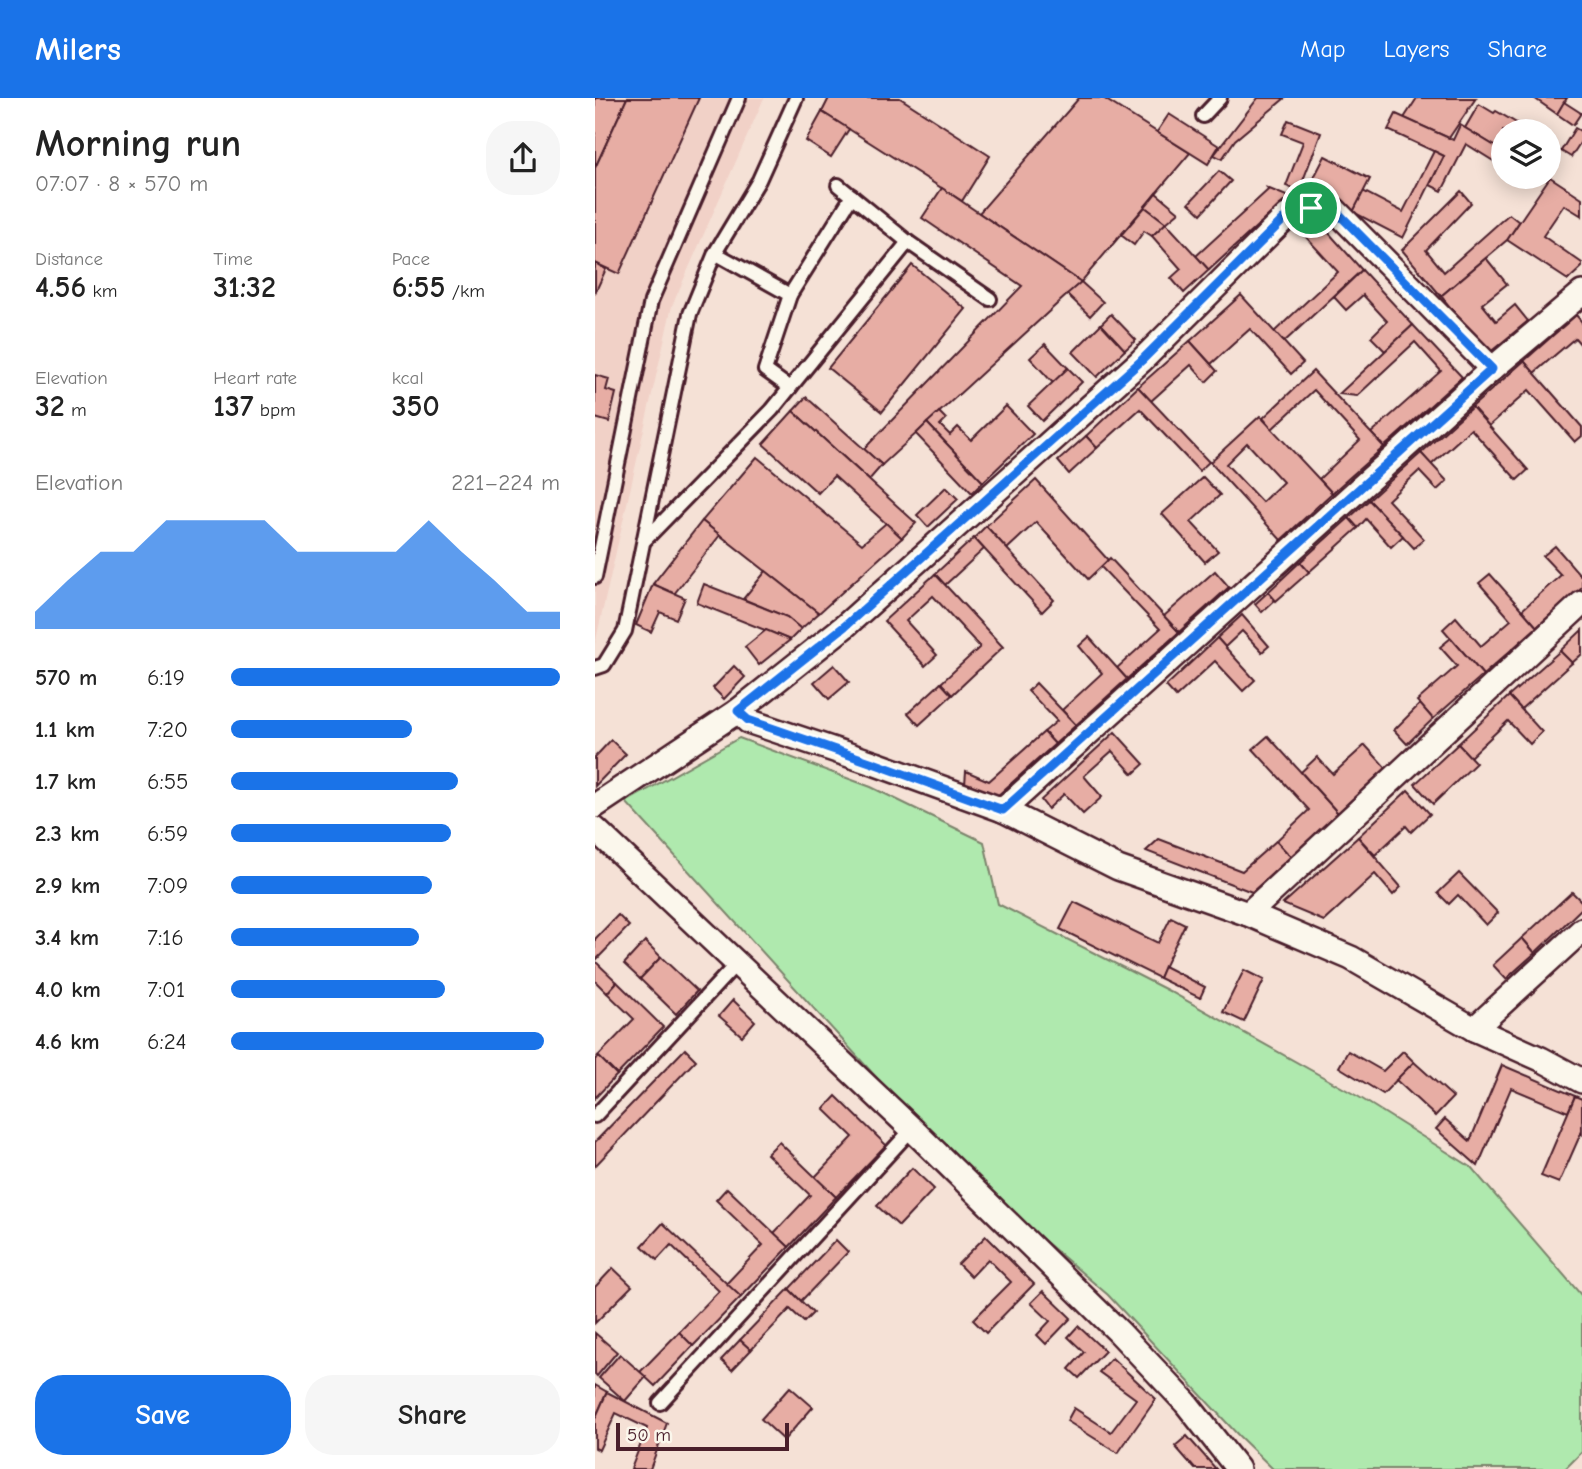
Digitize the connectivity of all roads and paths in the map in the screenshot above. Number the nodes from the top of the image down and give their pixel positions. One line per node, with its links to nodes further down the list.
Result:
1 (739, 98): 15 (lane)
2 (796, 98): 8 (lane)
3 (1220, 98): 4 (lane)
4 (1203, 117)
5 (838, 185): 6 (lane)
6 (852, 196): 7 (lane); 10 (lane)
7 (908, 242): 11 (lane); 13 (lane)
8 (715, 253): 10 (lane); 14 (lane)
9 (1582, 293): 12 (street)
10 (790, 295): 13 (lane)
11 (990, 299)
12 (1492, 369): 18 (street); 20 (street)
13 (790, 388): 14 (lane)
14 (644, 540): 17 (lane)
15 (595, 578)
16 (1582, 603): 22 (street)
17 (595, 668)
18 (738, 711): 19 (street); 20 (street)
19 (595, 806)
20 (1003, 810): 22 (street)
21 (595, 829): 24 (street)
22 (1248, 914): 25 (street)
23 (1582, 930): 25 (street)
24 (737, 963): 27 (lane); 28 (street)
25 (1474, 1029): 26 (street)
26 (1582, 1081)
27 (595, 1116)
28 (912, 1129): 29 (lane); 30 (street)
29 (660, 1403)
30 (1238, 1469)

